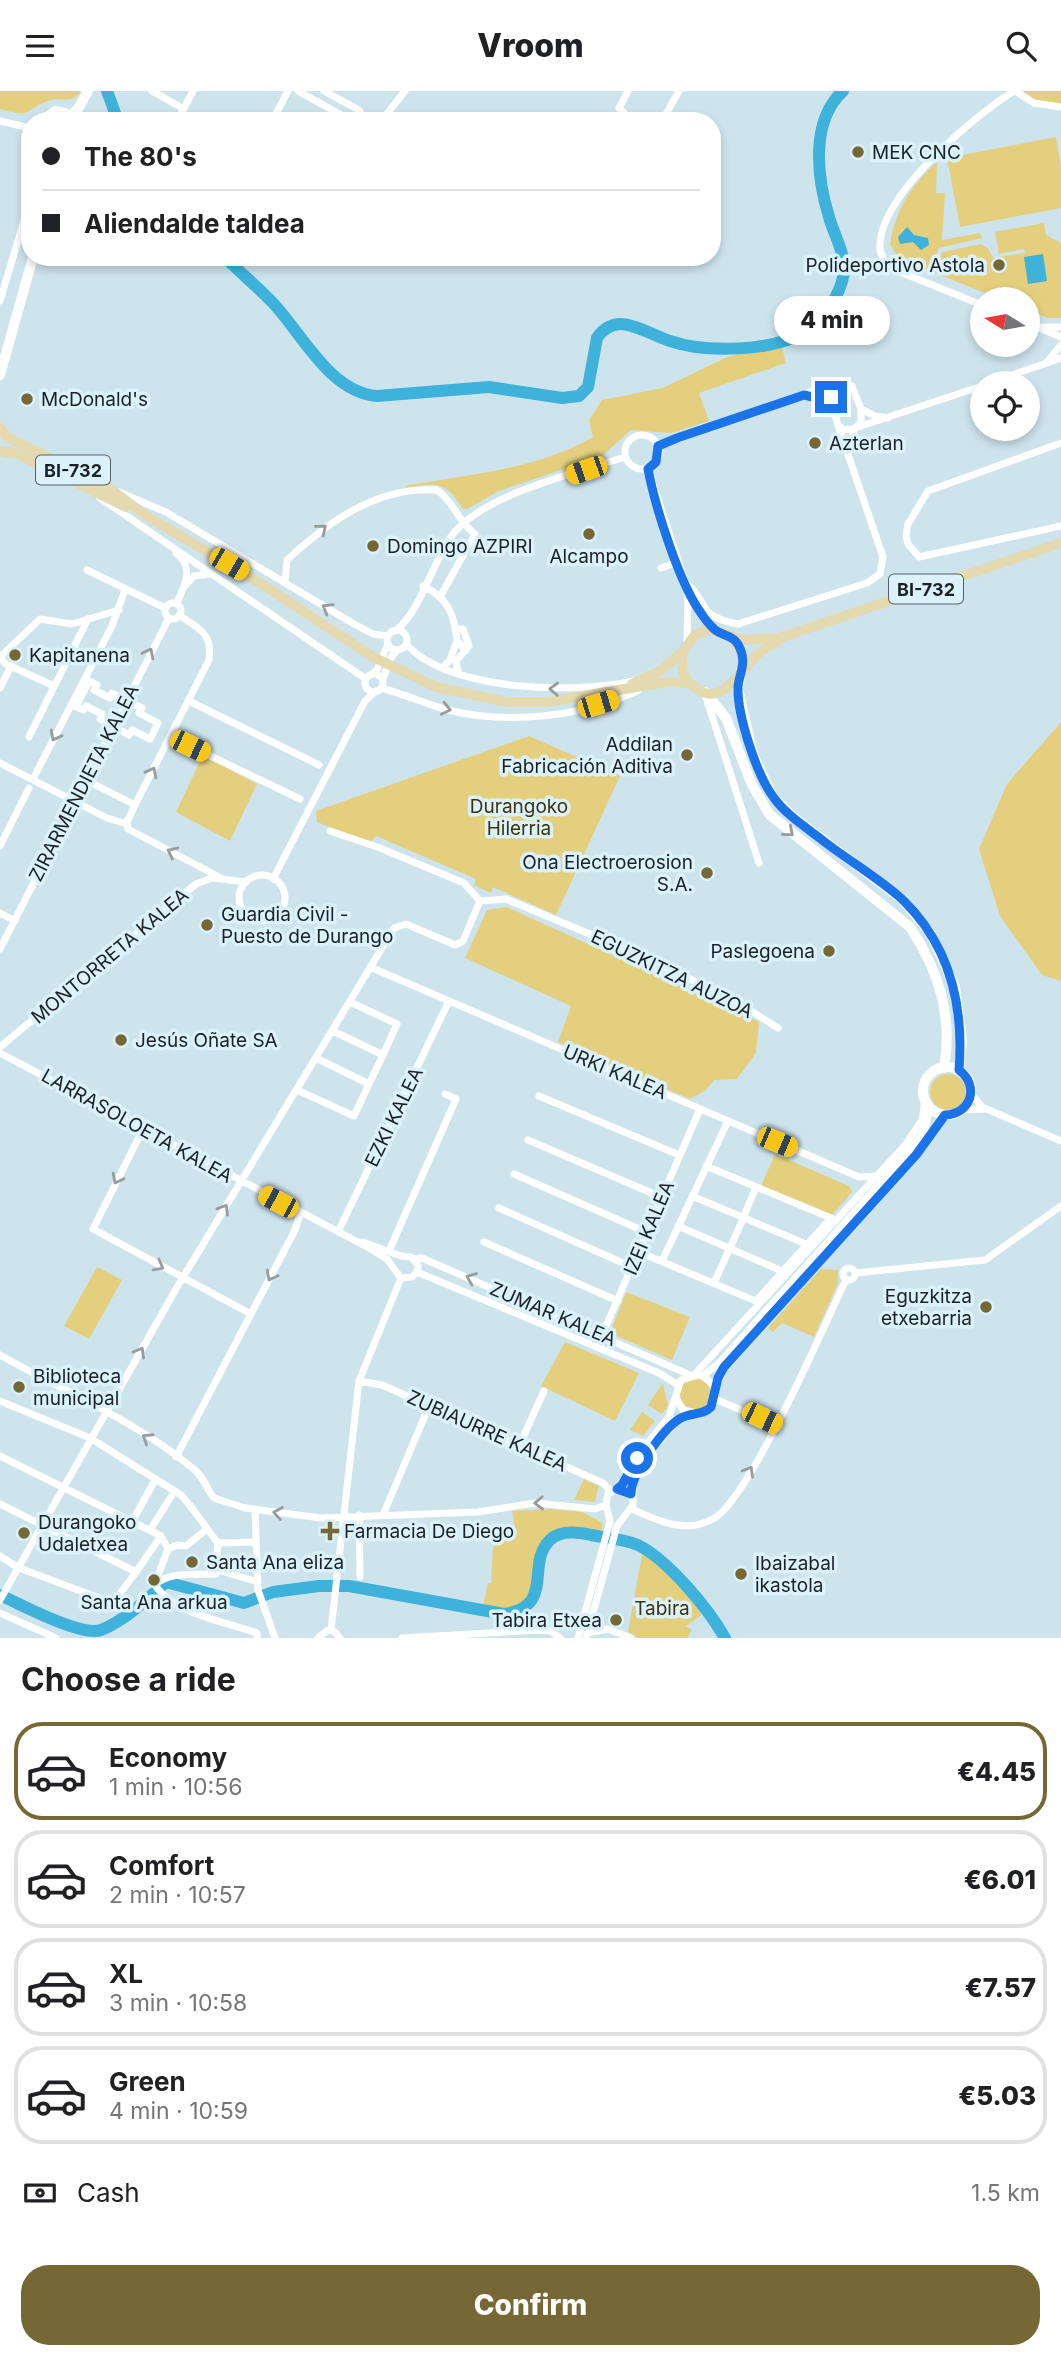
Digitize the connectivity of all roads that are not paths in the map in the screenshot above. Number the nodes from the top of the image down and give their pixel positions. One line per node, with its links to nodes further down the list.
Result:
1 (152, 91): 12 (street)
2 (193, 91): 12 (street)
3 (288, 91): 15 (street)
4 (299, 91): 16 (street)
5 (324, 91): 17 (street)
6 (405, 91): 18 (street)
7 (628, 91): 19 (street)
8 (679, 91): 20 (street)
9 (1014, 91): 11 (street); 27 (street)
10 (87, 92): 13 (main road)
11 (1061, 107)
12 (184, 109): 14 (street)
13 (74, 112)
14 (182, 112)
15 (277, 112)
16 (343, 112)
17 (359, 112)
18 (388, 112)
19 (623, 112)
20 (667, 112)
21 (0, 121): 22 (street)
22 (21, 126)
23 (21, 231): 24 (street)
24 (19, 238): 26 (street)
25 (30, 266): 37 (main road)
26 (3, 282): 28 (street)
27 (970, 300)
28 (0, 301)
29 (1040, 327): 30 (street)
30 (1061, 327)
31 (1040, 328): 32 (street)
32 (1061, 337)
33 (1061, 345): 35 (street)
34 (1061, 358): 35 (street)
35 (1044, 365): 36 (street)
36 (1026, 371)
37 (0, 375)
38 (834, 390): 40 (street); 41 (street); 42 (street)
39 (970, 390): 43 (street)
40 (804, 395): 41 (street); 48 (street)
41 (832, 406): 44 (street)
42 (861, 409): 43 (street); 46 (street)
43 (889, 418): 46 (street)
44 (838, 425): 46 (street); 50 (street)
45 (0, 428): 53 (main road, BI-732)
46 (856, 428): 50 (street)
47 (1061, 443): 57 (street)
48 (658, 446): 51 (street); 52 (street)
49 (0, 451): 54 (main road, BI-732)
50 (849, 456): 66 (street)
51 (625, 457): 52 (street); 56 (street)
52 (648, 469): 60 (street)
53 (108, 487): 55 (main road, BI-732); 64 (street)
54 (91, 491): 55 (main road, BI-732); 58 (street)
55 (145, 515): 94 (main road, BI-732)
56 (462, 524): 64 (street, one-way to 56); 65 (street); 69 (street)
57 (1061, 526)
58 (155, 534): 63 (street); 67 (street)
59 (1061, 543): 80 (main road, BI-732)
60 (678, 562): 61 (street); 66 (street)
61 (661, 568)
62 (87, 570): 68 (street)
63 (211, 574): 67 (street); 93 (street)
64 (285, 582): 82 (street, one-way to 64)
65 (424, 586): 69 (street); 74 (street)
66 (686, 586): 78 (street); 85 (street)
67 (184, 587): 70 (street)
68 (125, 590): 71 (street); 72 (street)
69 (441, 595): 77 (street)
70 (176, 604): 71 (street); 73 (street)
71 (165, 608): 76 (street)
72 (120, 610): 75 (street); 108 (street, one-way to 108)
73 (179, 615): 76 (street); 101 (street)
74 (408, 617): 79 (street); 83 (street)
75 (89, 618): 88 (street); 96 (street)
76 (169, 618): 100 (street, ZIRARMENDIETA KALEA, one-way to 76)
77 (457, 629): 84 (street); 87 (street)
78 (715, 630): 81 (main road, BI-732); 85 (main road, BI-732)
79 (395, 631): 82 (street); 83 (street)
80 (791, 634): 81 (main road, BI-732); 92 (main road, BI-732)
81 (732, 637): 92 (main road)
82 (388, 640): 86 (street); 93 (street)
83 (407, 641): 86 (street); 90 (street)
84 (457, 641): 87 (street); 90 (street)
85 (685, 647): 94 (main road, BI-732); 95 (main road)
86 (397, 650): 97 (street)
87 (466, 650): 91 (street)
88 (0, 657): 89 (street)
89 (11, 666): 96 (street); 98 (street)
90 (443, 667): 91 (street)
91 (458, 672): 94 (street, one-way to 91)
92 (740, 676): 99 (main road, BI-732); 137 (main road)
93 (367, 680): 97 (street); 97 (street); 102 (street)
94 (647, 681): 95 (main road, BI-732); 97 (street, one-way to 94)
95 (690, 684): 99 (main road, BI-732)
96 (54, 686): 104 (street)
97 (380, 687): 102 (street)
98 (0, 688)
99 (705, 692): 118 (street); 136 (main road, one-way to 136)
100 (126, 700): 103 (street, ZIRARMENDIETA KALEA); 103 (street); 103 (street)
101 (189, 701): 105 (street); 107 (street)
102 (360, 710): 120 (street)
103 (113, 726): 109 (street, ZIRARMENDIETA KALEA)
104 (29, 737)
105 (171, 737): 111 (street); 113 (street, one-way to 105)
106 (0, 763): 108 (street)
107 (319, 765)
108 (33, 779): 112 (street)
109 (86, 780): 112 (street, ZIRARMENDIETA KALEA); 113 (street)
110 (29, 788): 116 (street)
111 (300, 799)
112 (76, 802): 114 (street); 125 (street, ZIRARMENDIETA KALEA)
113 (135, 805): 114 (street)
114 (127, 823): 119 (street, one-way to 114)
115 (330, 831): 123 (street)
116 (3, 837): 117 (street)
117 (0, 846)
118 (759, 863)
119 (224, 879): 121 (street, MONTORRETA KALEA); 122 (street); 132 (street, MONTORRETA KALEA)
120 (273, 879): 121 (street); 122 (street)
121 (246, 882): 122 (street)
122 (240, 893)
123 (480, 901): 127 (street); 130 (street, EGUZKITZA AUZOA)
124 (0, 913): 125 (street)
125 (15, 921): 126 (street, ZIRARMENDIETA KALEA)
126 (0, 949)
127 (370, 967): 128 (street, URKI KALEA); 129 (street)
128 (449, 1001): 144 (street, URKI KALEA); 167 (street, EZKI KALEA)
129 (350, 1002): 131 (street); 134 (street)
130 (778, 1028)
131 (332, 1031): 134 (street); 135 (street)
132 (0, 1047)
133 (0, 1053): 149 (street, LARRASOLOETA KALEA)
134 (383, 1055): 138 (street)
135 (316, 1058): 138 (street); 139 (street)
136 (944, 1067): 137 (main road); 143 (main road)
137 (959, 1070): 140 (main road)
138 (369, 1084): 139 (street)
139 (297, 1090): 157 (street)
140 (971, 1093): 145 (street); 146 (main road)
141 (445, 1094): 173 (street)
142 (539, 1096): 152 (street)
143 (927, 1104): 147 (main road); 155 (street); 191 (street)
144 (700, 1109): 148 (street, URKI KALEA); 152 (street, IZEI KALEA)
145 (987, 1109): 146 (street); 151 (street)
146 (962, 1110): 147 (main road)
147 (945, 1115): 194 (street)
148 (728, 1121): 153 (street); 156 (street, URKI KALEA)
149 (143, 1129): 157 (street, LARRASOLOETA KALEA); 182 (street, one-way to 182)
150 (528, 1140): 161 (street)
151 (1061, 1141)
152 (679, 1156): 161 (street, IZEI KALEA)
153 (706, 1166): 160 (street); 171 (street)
154 (514, 1174): 168 (street)
155 (877, 1176): 156 (street); 158 (street)
156 (859, 1177): 158 (street)
157 (241, 1182): 164 (street, LARRASOLOETA KALEA); 182 (street, one-way to 157)
158 (863, 1191): 186 (street)
159 (754, 1192): 165 (street)
160 (692, 1196): 165 (street); 166 (street)
161 (662, 1197): 168 (street, IZEI KALEA)
162 (1060, 1207): 202 (street)
163 (499, 1208): 178 (street)
164 (300, 1214): 167 (street, LARRASOLOETA KALEA); 187 (street, one-way to 187)
165 (743, 1219): 171 (street); 172 (street)
166 (678, 1226): 172 (street); 177 (street)
167 (338, 1232): 169 (street, LARRASOLOETA KALEA)
168 (646, 1232): 174 (street, IZEI KALEA)
169 (348, 1237): 173 (street); 179 (street)
170 (484, 1242): 185 (street)
171 (807, 1244): 180 (street)
172 (729, 1250): 180 (street); 184 (street)
173 (389, 1251): 175 (street)
174 (639, 1252): 177 (street); 178 (street, IZEI KALEA)
175 (401, 1256): 176 (street); 179 (street)
176 (414, 1259): 181 (street); 188 (street, ZUMAR KALEA, one-way to 176)
177 (662, 1261): 184 (street)
178 (632, 1267): 185 (street, IZEI KALEA)
179 (394, 1268): 183 (street)
180 (782, 1271): 186 (street)
181 (417, 1272): 183 (street); 189 (street)
182 (182, 1278): 187 (street); 200 (street, one-way to 182)
183 (401, 1278): 192 (street)
184 (714, 1283): 186 (street)
185 (618, 1301): 188 (street, IZEI KALEA)
186 (759, 1302): 191 (street)
187 (251, 1314): 206 (street)
188 (603, 1335): 189 (street, IZEI KALEA); 191 (street, ZUMAR KALEA)
189 (597, 1347): 193 (street)
190 (0, 1355): 200 (street)
191 (696, 1375): 193 (street); 194 (street)
192 (359, 1381): 199 (street, ZUBIAURRE KALEA); 219 (street)
193 (678, 1385): 196 (street)
194 (715, 1390): 197 (street)
195 (544, 1391): 204 (street)
196 (676, 1398): 201 (street); 209 (street)
197 (715, 1399): 201 (street); 202 (street)
198 (0, 1401): 203 (street)
199 (429, 1406): 204 (street, ZUBIAURRE KALEA); 217 (street)
200 (107, 1412): 203 (street); 206 (street, one-way to 200)
201 (692, 1414): 211 (street)
202 (776, 1425): 215 (street, one-way to 202)
203 (90, 1439): 207 (street); 208 (street)
204 (520, 1444): 209 (street, ZUBIAURRE KALEA)
205 (0, 1456): 208 (street)
206 (176, 1457): 214 (street)
207 (155, 1480): 210 (street); 220 (street)
208 (62, 1488): 220 (street); 221 (street)
209 (614, 1490): 211 (street, ZUBIAURRE KALEA); 213 (street)
210 (174, 1492): 222 (street); 223 (street)
211 (631, 1494): 215 (street)
212 (0, 1504): 221 (street)
213 (608, 1508): 217 (street, one-way to 217); 218 (street); 224 (street)
214 (255, 1509): 219 (street, one-way to 214); 226 (street)
215 (632, 1509): 218 (street)
216 (359, 1515): 217 (street); 219 (street); 234 (street)
217 (383, 1515)
218 (623, 1516): 224 (street)
219 (344, 1517): 241 (street)
220 (132, 1522): 222 (street)
221 (42, 1526): 231 (street); 233 (street)
222 (150, 1529): 225 (street)
223 (206, 1529): 227 (street); 228 (street)
224 (611, 1533): 229 (street)
225 (161, 1535): 228 (street); 233 (street)
226 (256, 1542): 227 (street); 235 (street)
227 (218, 1543): 232 (street)
228 (167, 1549): 236 (street)
229 (605, 1555): 239 (street); 250 (street)
230 (0, 1556): 231 (street)
231 (19, 1568): 233 (street); 237 (street)
232 (218, 1570): 235 (street); 236 (street)
233 (136, 1572)
234 (360, 1577)
235 (258, 1581): 245 (street)
236 (155, 1585): 244 (street)
237 (0, 1600)
238 (0, 1613): 243 (street)
239 (592, 1614): 240 (street); 242 (street)
240 (608, 1629): 242 (street); 251 (street)
241 (331, 1630): 246 (street); 247 (street)
242 (587, 1636)
243 (56, 1638)
244 (257, 1638)
245 (275, 1638)
246 (318, 1638)
247 (340, 1638)
248 (402, 1638): 249 (street)
249 (560, 1638)
250 (578, 1638)
251 (631, 1638)

